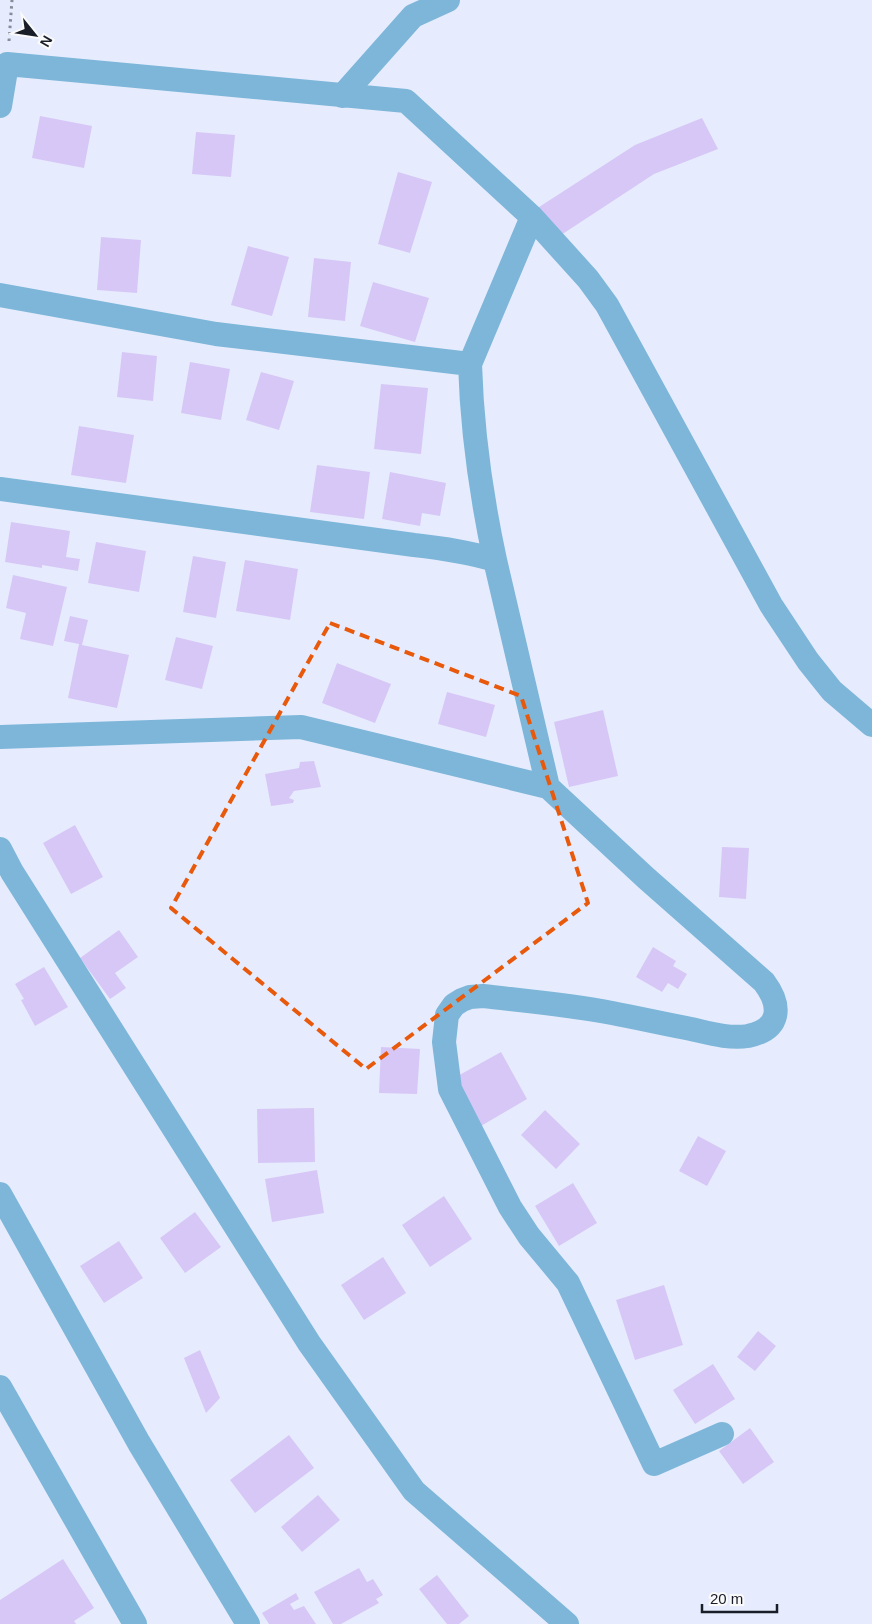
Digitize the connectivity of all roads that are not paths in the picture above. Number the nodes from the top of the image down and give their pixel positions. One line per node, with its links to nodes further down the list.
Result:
1 (448, 0): 2 (street)
2 (342, 96): 3 (street); 4 (street)
3 (0, 106)
4 (532, 217): 6 (street); 9 (street)
5 (0, 295): 6 (street)
6 (470, 364): 8 (street)
7 (0, 489): 8 (street)
8 (495, 560): 11 (street)
9 (872, 725)
10 (0, 737): 11 (street)
11 (548, 788): 15 (street)
12 (0, 849): 18 (street)
13 (0, 1194): 16 (street)
14 (0, 1387): 17 (street)
15 (722, 1434)
16 (241, 1621)
17 (135, 1624)
18 (567, 1624)

